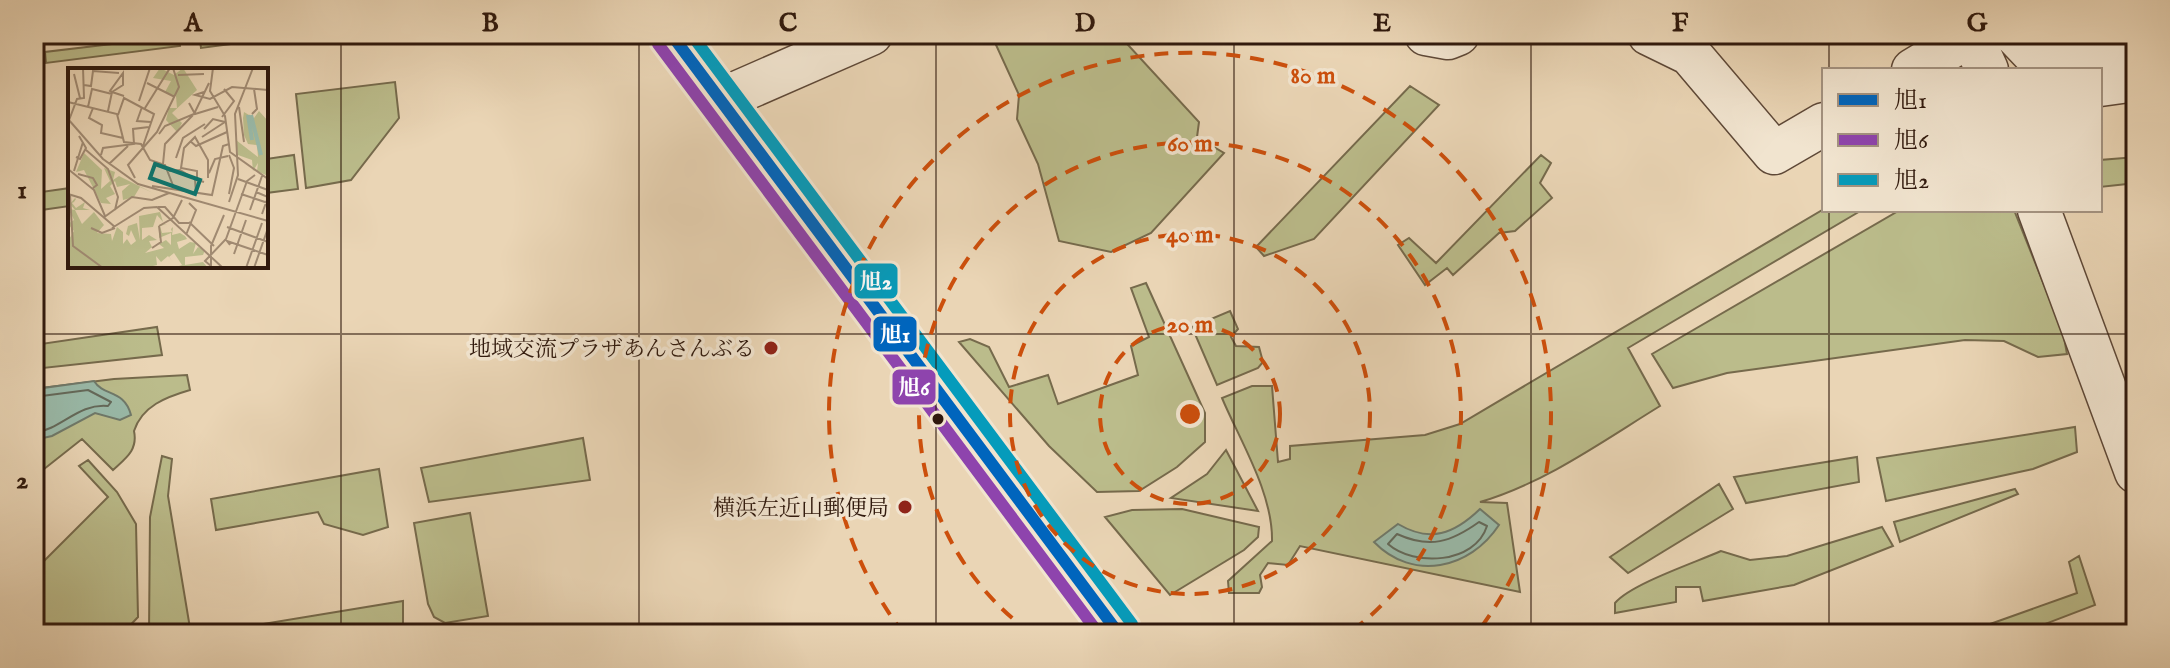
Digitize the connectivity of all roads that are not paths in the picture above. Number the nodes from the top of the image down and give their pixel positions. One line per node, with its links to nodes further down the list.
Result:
1 (671, 34): 12 (street)
2 (871, 34): 12 (street)
3 (1426, 34): 4 (street)
4 (1458, 34)
5 (1649, 34): 13 (street)
6 (2015, 34): 7 (street)
7 (2136, 50)
8 (1916, 68): 9 (street)
9 (1986, 68)
10 (2136, 80): 11 (street)
11 (2102, 85)
12 (720, 100): 16 (street)
13 (1822, 125)
14 (2040, 212): 15 (street)
15 (2136, 472)
16 (1119, 634)

